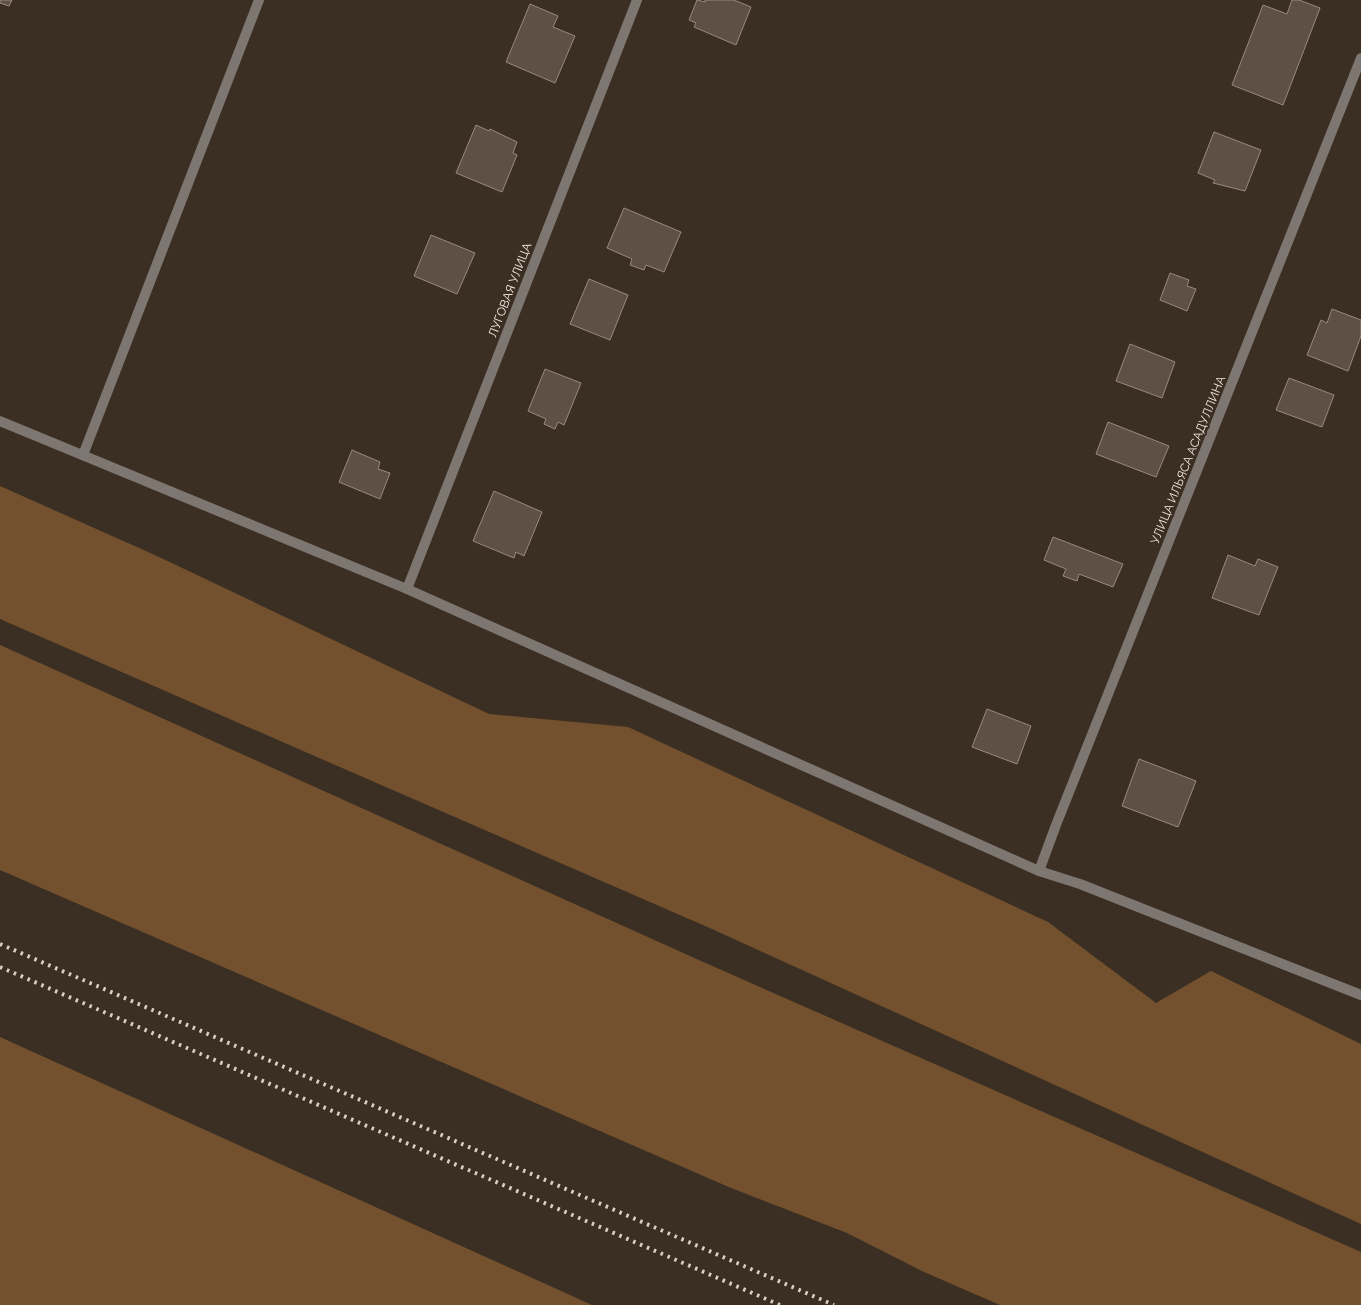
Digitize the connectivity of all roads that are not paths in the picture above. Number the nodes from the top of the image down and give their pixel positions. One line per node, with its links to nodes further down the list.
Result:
1 (259, 0): 5 (street)
2 (637, 0): 6 (street, ЛУГОВАЯ УЛИЦА)
3 (1361, 58): 7 (street, УЛИЦА ИЛЬЯСА АСАДУЛЛИНА)
4 (0, 421): 5 (street)
5 (83, 455): 6 (street)
6 (407, 589): 7 (street)
7 (1039, 871): 8 (street)
8 (1361, 995)

